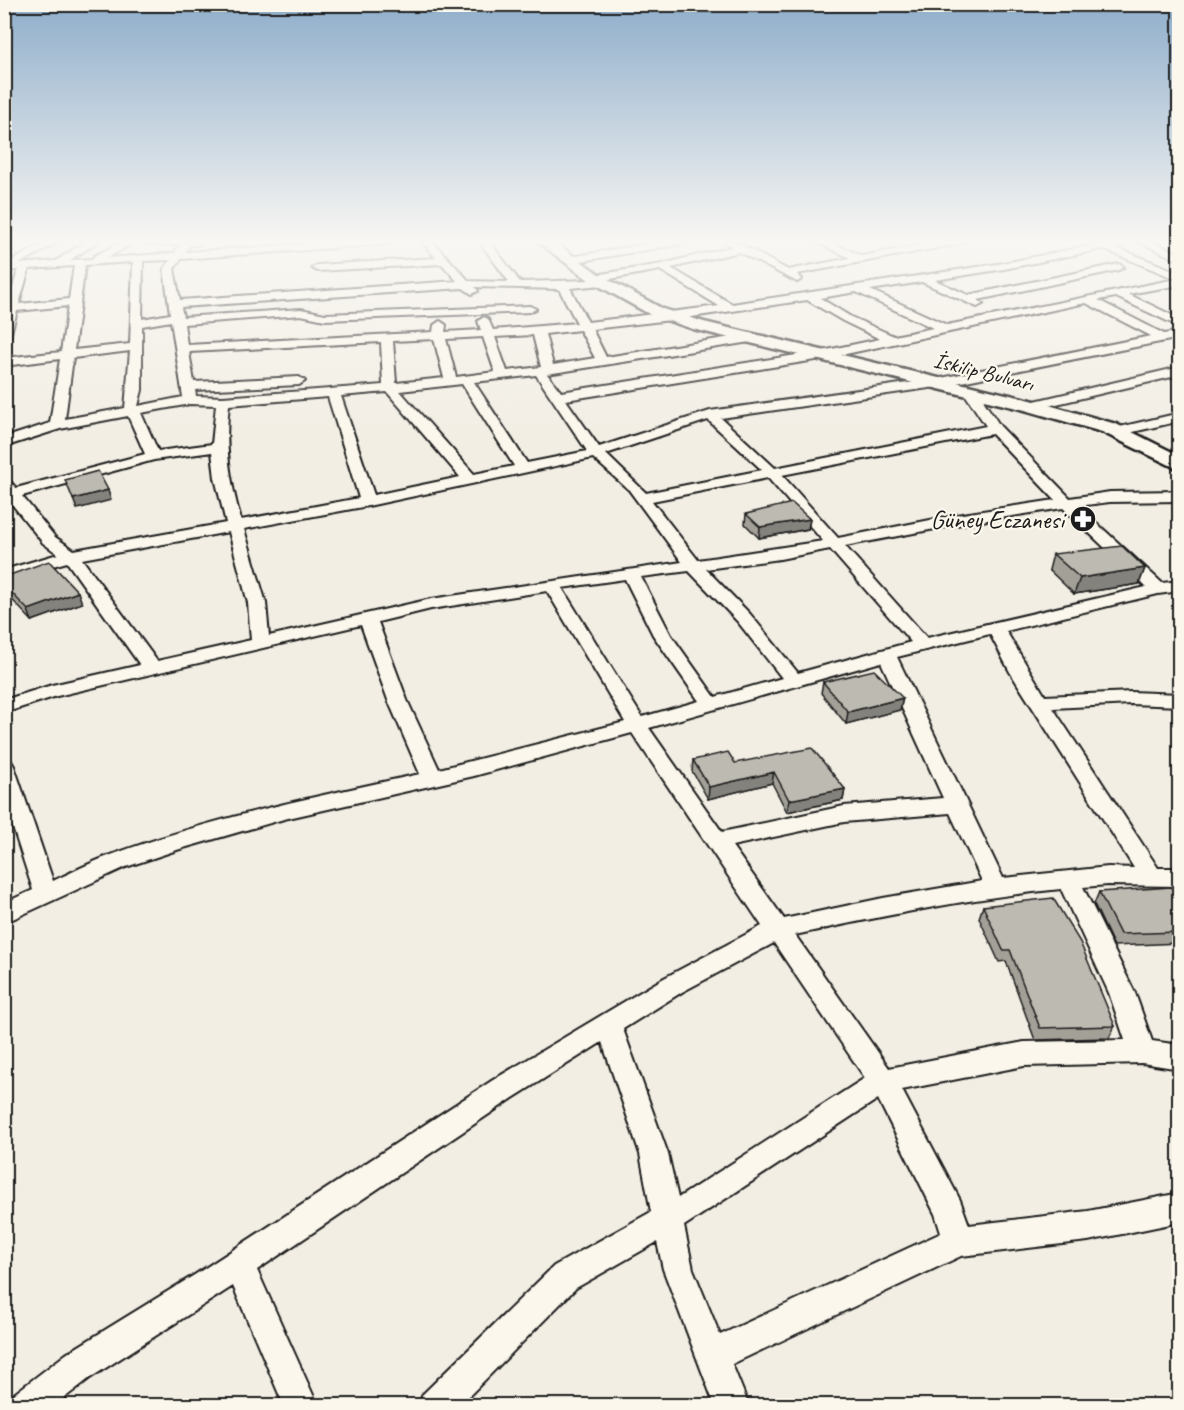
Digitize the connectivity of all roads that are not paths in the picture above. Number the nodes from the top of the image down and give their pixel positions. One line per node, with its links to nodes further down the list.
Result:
1 (29, 307): 20 (street)
2 (73, 307): 41 (street)
3 (137, 307): 26 (street)
4 (175, 307): 23 (street)
5 (302, 307): 23 (street)
6 (387, 307): 23 (street)
7 (439, 307): 33 (street)
8 (466, 307): 22 (street)
9 (479, 307): 22 (street)
10 (574, 307): 28 (street)
11 (647, 307): 24 (main road, İskilip Bulvarı)
12 (738, 307): 19 (street)
13 (827, 307): 38 (street)
14 (897, 307): 29 (street)
15 (982, 307): 25 (street)
16 (1051, 307): 25 (street)
17 (1102, 307): 35 (street)
18 (1145, 307): 27 (street)
19 (730, 308): 24 (street)
20 (9, 309): 34 (street)
21 (530, 309): 22 (street)
22 (481, 311): 31 (street)
23 (176, 314): 26 (street); 40 (street)
24 (671, 317): 28 (street); 37 (main road, İskilip Bulvarı)
25 (1003, 317): 29 (street)
26 (136, 323): 39 (street)
27 (1179, 324)
28 (583, 326): 30 (street); 45 (street)
29 (945, 329): 38 (street)
30 (538, 331): 31 (street); 46 (street)
31 (487, 333): 33 (street); 48 (street)
32 (1179, 334): 35 (street)
33 (439, 335): 36 (street); 50 (street)
34 (4, 337)
35 (1162, 337): 52 (street)
36 (387, 338): 40 (street); 51 (street)
37 (750, 338): 42 (main road, İskilip Bulvarı); 43 (street)
38 (892, 340): 42 (street)
39 (135, 347): 41 (street); 59 (street)
40 (181, 349): 55 (street)
41 (66, 355): 44 (street); 62 (street)
42 (822, 355): 49 (street); 52 (main road, İskilip Bulvarı)
43 (641, 356): 45 (street); 49 (street)
44 (4, 362)
45 (603, 362): 46 (street)
46 (543, 370): 48 (street); 56 (street)
47 (1179, 371): 58 (street)
48 (502, 375): 50 (street)
49 (676, 378): 56 (street)
50 (458, 380): 51 (street); 70 (street)
51 (390, 381): 54 (street); 55 (street); 72 (street)
52 (936, 382): 53 (main road, İskilip Bulvarı); 60 (street)
53 (970, 391): 58 (main road, İskilip Bulvarı); 63 (street)
54 (333, 392): 57 (street); 76 (street)
55 (188, 393): 57 (street); 59 (street)
56 (557, 397): 67 (street)
57 (223, 400): 66 (street)
58 (1031, 406): 64 (main road, İskilip Bulvarı)
59 (133, 411): 62 (street); 68 (street)
60 (710, 415): 67 (street); 71 (street)
61 (1179, 417): 64 (street)
62 (57, 425): 65 (street)
63 (995, 429): 71 (street); 77 (street)
64 (1116, 432): 69 (main road, İskilip Bulvarı)
65 (4, 443)
66 (219, 447): 68 (street); 78 (street)
67 (596, 453): 70 (street); 75 (street)
68 (153, 456): 73 (street)
69 (1179, 464)
70 (523, 468): 72 (street)
71 (773, 474): 75 (street); 79 (street)
72 (470, 479): 76 (street)
73 (10, 488): 80 (street)
74 (1179, 495): 77 (street)
75 (642, 498): 81 (street)
76 (368, 501): 78 (street)
77 (1066, 503): 79 (street); 86 (street)
78 (235, 525): 80 (street); 89 (street)
79 (835, 544): 81 (street); 90 (street)
80 (71, 555): 83 (street); 92 (street)
81 (693, 565): 82 (street); 93 (street)
82 (630, 573): 84 (street); 96 (street)
83 (4, 575)
84 (552, 585): 87 (street); 98 (street)
85 (1179, 586): 86 (street)
86 (1158, 589): 88 (street)
87 (368, 620): 89 (street); 100 (street)
88 (995, 627): 90 (street); 95 (street)
89 (260, 644): 92 (street)
90 (923, 645): 91 (street)
91 (887, 655): 93 (street); 101 (street)
92 (152, 669): 97 (street)
93 (794, 681): 96 (street)
94 (1179, 700): 95 (street)
95 (1039, 703): 103 (street)
96 (711, 705): 98 (street)
97 (4, 708)
98 (637, 726): 100 (street); 102 (street)
99 (4, 766): 107 (street)
100 (433, 778): 107 (street)
101 (955, 805): 102 (street); 106 (street)
102 (718, 841): 109 (street)
103 (1151, 876): 104 (street); 105 (street)
104 (1179, 877)
105 (1068, 880): 106 (street); 111 (street)
106 (996, 887): 109 (street)
107 (46, 894): 108 (street)
108 (4, 914)
109 (776, 930): 110 (street); 113 (street)
110 (609, 1025): 115 (street); 117 (street)
111 (1142, 1051): 112 (street); 113 (street)
112 (1179, 1057)
113 (883, 1081): 115 (street); 116 (street)
114 (1179, 1207): 116 (street)
115 (669, 1218): 118 (street); 121 (street)
116 (959, 1241): 118 (street)
117 (239, 1264): 119 (street); 120 (street)
118 (712, 1356): 122 (street)
119 (26, 1406)
120 (301, 1406)
121 (435, 1406)
122 (732, 1406)

